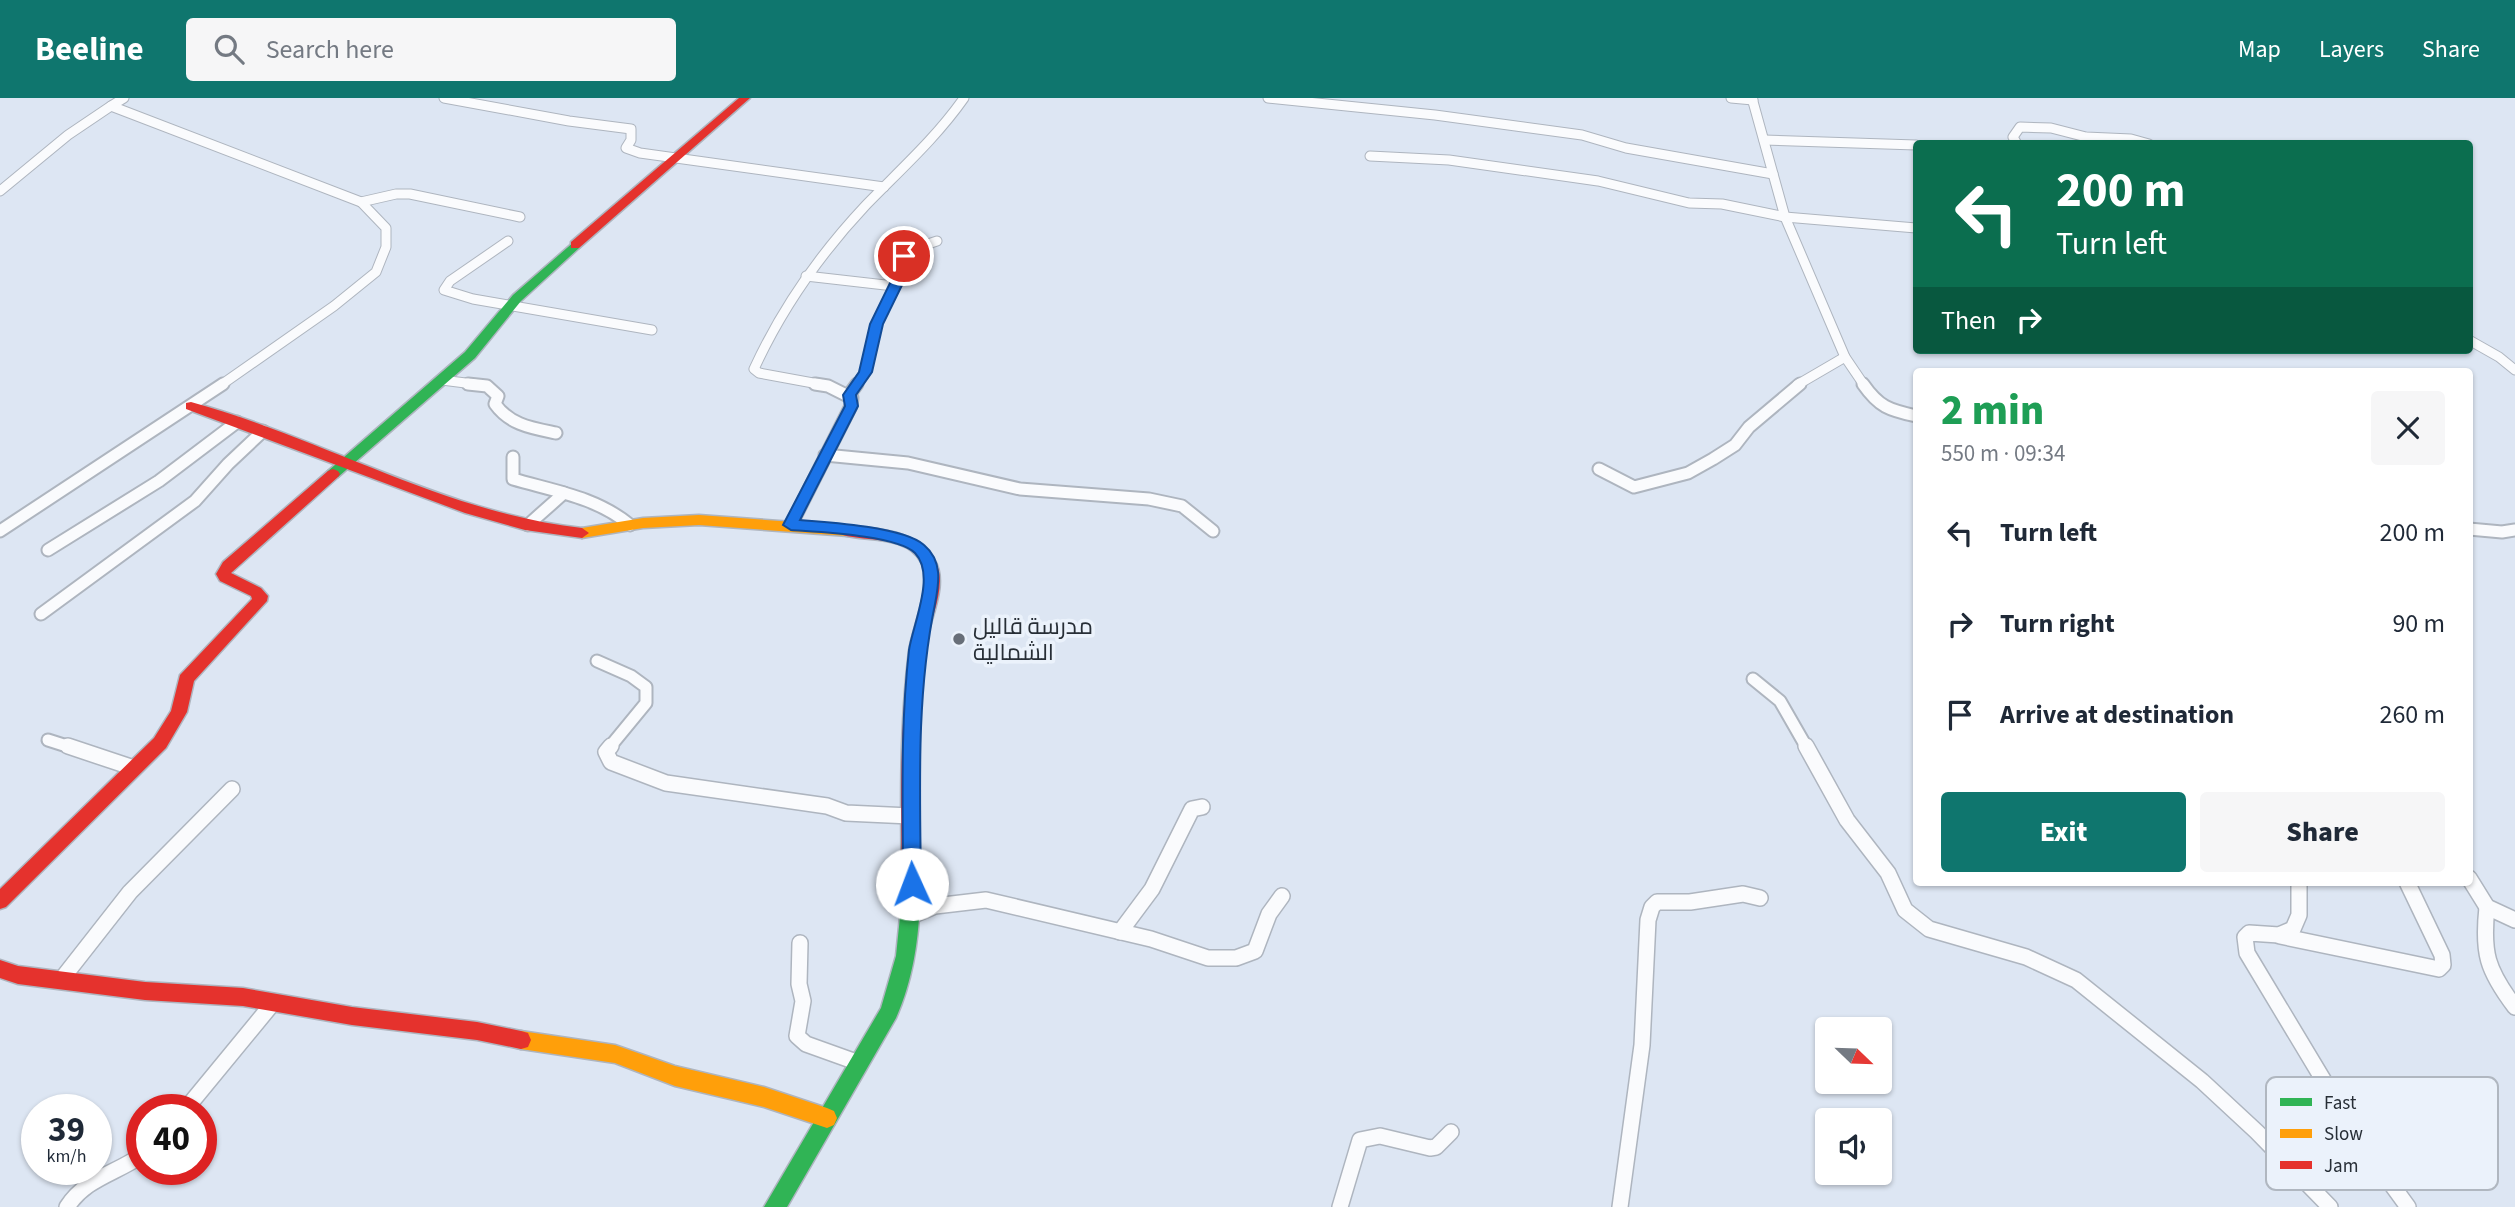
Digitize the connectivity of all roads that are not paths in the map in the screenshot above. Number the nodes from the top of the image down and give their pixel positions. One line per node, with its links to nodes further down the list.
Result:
1 (124, 98): 8 (street)
2 (443, 98): 14 (street)
3 (746, 98): 14 (street)
4 (964, 98): 16 (street)
5 (1268, 98): 15 (street)
6 (1731, 98): 7 (street)
7 (1752, 99): 9 (street)
8 (111, 106): 17 (street); 18 (street)
9 (1764, 140): 12 (street); 15 (street)
10 (2015, 140): 11 (street)
11 (2135, 140)
12 (1913, 145)
13 (1370, 156): 19 (street)
14 (679, 158): 16 (street); 26 (street)
15 (1773, 174): 19 (street)
16 (884, 187): 24 (street)
17 (0, 191)
18 (361, 202): 20 (street); 35 (street)
19 (1785, 217): 21 (street); 30 (street)
20 (520, 218)
21 (1913, 228)
22 (937, 241): 25 (street)
23 (508, 242): 26 (street)
24 (806, 276): 25 (street); 34 (street)
25 (894, 286): 34 (street)
26 (511, 304): 27 (street); 33 (street)
27 (652, 330)
28 (2473, 342): 31 (street)
29 (2515, 355): 31 (street)
30 (1845, 357): 36 (street); 43 (street)
31 (2499, 357): 32 (street)
32 (2515, 370)
33 (442, 380): 39 (street); 42 (street)
34 (849, 395): 40 (street)
35 (191, 406): 37 (street); 50 (street)
36 (1913, 415)
37 (237, 422): 38 (street); 52 (street)
38 (263, 431): 42 (street); 53 (street)
39 (556, 433)
40 (825, 455): 47 (street); 51 (street)
41 (513, 457): 44 (street)
42 (348, 463): 45 (street); 57 (street)
43 (1600, 468)
44 (564, 493): 45 (street); 46 (street)
45 (528, 525): 46 (street)
46 (630, 525): 47 (street)
47 (791, 525): 60 (street)
48 (2473, 529): 49 (street)
49 (2515, 530)
50 (0, 531)
51 (1213, 531)
52 (48, 550)
53 (41, 614)
54 (597, 661): 60 (street)
55 (1753, 679): 82 (street)
56 (48, 740): 57 (street)
57 (134, 768): 66 (street)
58 (232, 789): 74 (street)
59 (1202, 807): 70 (street)
60 (910, 817): 68 (street)
61 (2473, 884): 67 (street)
62 (2299, 886): 71 (street)
63 (2409, 886): 71 (street)
64 (1282, 896): 70 (street)
65 (1760, 898): 89 (street)
66 (0, 901)
67 (2487, 906): 69 (street); 76 (street)
68 (911, 916): 70 (street); 77 (street)
69 (2515, 920)
70 (1121, 932)
71 (2280, 935): 78 (street)
72 (800, 943): 77 (street)
73 (0, 969): 74 (street)
74 (61, 980): 75 (street)
75 (273, 1003): 79 (street); 80 (street)
76 (2515, 1007)
77 (859, 1063): 80 (street)
78 (2322, 1077)
79 (199, 1094)
80 (827, 1118): 87 (street)
81 (1451, 1132): 88 (street)
82 (2266, 1141)
83 (126, 1162): 86 (street)
84 (2313, 1190): 90 (street)
85 (2396, 1190): 91 (street)
86 (67, 1207)
87 (775, 1207)
88 (1340, 1207)
89 (1620, 1207)
90 (2330, 1207)
91 (2408, 1207)

